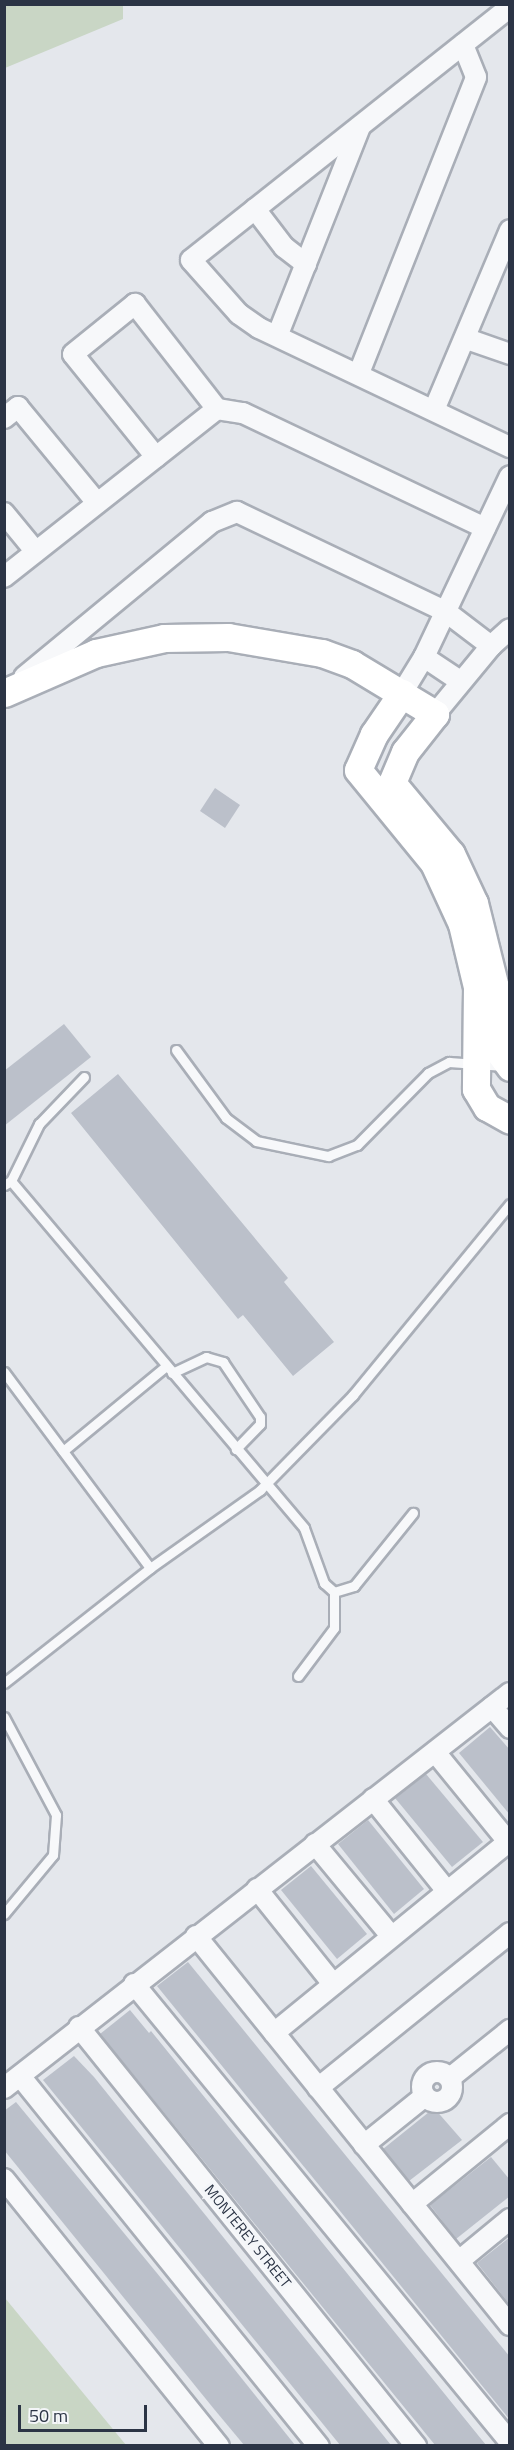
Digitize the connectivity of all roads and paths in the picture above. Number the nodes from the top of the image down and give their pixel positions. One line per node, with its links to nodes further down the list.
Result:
1 (510, 7): 2 (street)
2 (463, 44): 3 (street); 10 (street)
3 (361, 125): 4 (street); 6 (street)
4 (255, 209): 6 (street); 7 (street)
5 (510, 230): 8 (street)
6 (306, 264): 7 (street)
7 (278, 334): 10 (street)
8 (467, 339): 9 (street); 12 (street)
9 (510, 354)
10 (359, 373): 12 (street)
11 (217, 409): 15 (street); 15 (street); 19 (street)
12 (434, 410): 14 (street)
13 (4, 418): 17 (street)
14 (510, 447)
15 (156, 457): 17 (street)
16 (510, 476): 19 (street)
17 (97, 503): 20 (street)
18 (4, 513): 20 (street)
19 (485, 528): 22 (street)
20 (36, 552): 21 (street)
21 (4, 577)
22 (446, 611): 24 (street); 25 (street); 27 (street)
23 (510, 629): 24 (street)
24 (490, 646): 26 (street)
25 (424, 657): 26 (street); 28 (street)
26 (460, 681): 29 (street)
27 (9, 690): 28 (street)
28 (402, 693): 29 (street); 31 (street)
29 (435, 714): 32 (street)
30 (176, 1050): 31 (lane)
31 (476, 1062): 32 (lane); 34 (street)
32 (509, 1067)
33 (84, 1077): 35 (lane)
34 (510, 1120)
35 (8, 1183): 37 (lane)
36 (510, 1204): 41 (lane)
37 (169, 1370): 39 (lane); 39 (lane); 40 (lane)
38 (4, 1372): 40 (lane)
39 (236, 1449): 41 (lane)
40 (63, 1451): 43 (lane)
41 (265, 1484): 43 (lane); 44 (lane)
42 (413, 1513): 44 (lane)
43 (150, 1568): 46 (lane)
44 (334, 1592): 45 (lane)
45 (298, 1676)
46 (4, 1683)
47 (510, 1693): 48 (street)
48 (492, 1707): 50 (street); 51 (street)
49 (4, 1717): 57 (lane)
50 (510, 1728)
51 (435, 1752): 52 (street); 53 (street)
52 (374, 1799): 54 (street); 56 (street)
53 (509, 1843): 56 (street)
54 (315, 1845): 55 (street); 60 (street)
55 (257, 1889): 59 (street); 62 (street)
56 (447, 1891): 60 (street)
57 (4, 1914)
58 (510, 1933): 67 (street)
59 (196, 1936): 61 (street); 65 (street)
60 (391, 1936): 62 (street)
61 (134, 1984): 63 (street); 75 (street)
62 (333, 1984): 65 (street)
63 (79, 2027): 66 (street); 78 (street, MONTEREY STREET)
64 (510, 2030): 69 (street)
65 (274, 2033): 67 (street)
66 (12, 2082): 77 (street)
67 (318, 2088): 69 (street)
68 (510, 2124): 71 (street)
69 (364, 2145): 71 (street)
70 (4, 2180): 76 (street)
71 (412, 2204): 73 (street)
72 (510, 2219): 73 (street)
73 (459, 2261): 74 (street)
74 (508, 2318)
75 (510, 2442)
76 (219, 2445)
77 (319, 2445)
78 (416, 2445)

